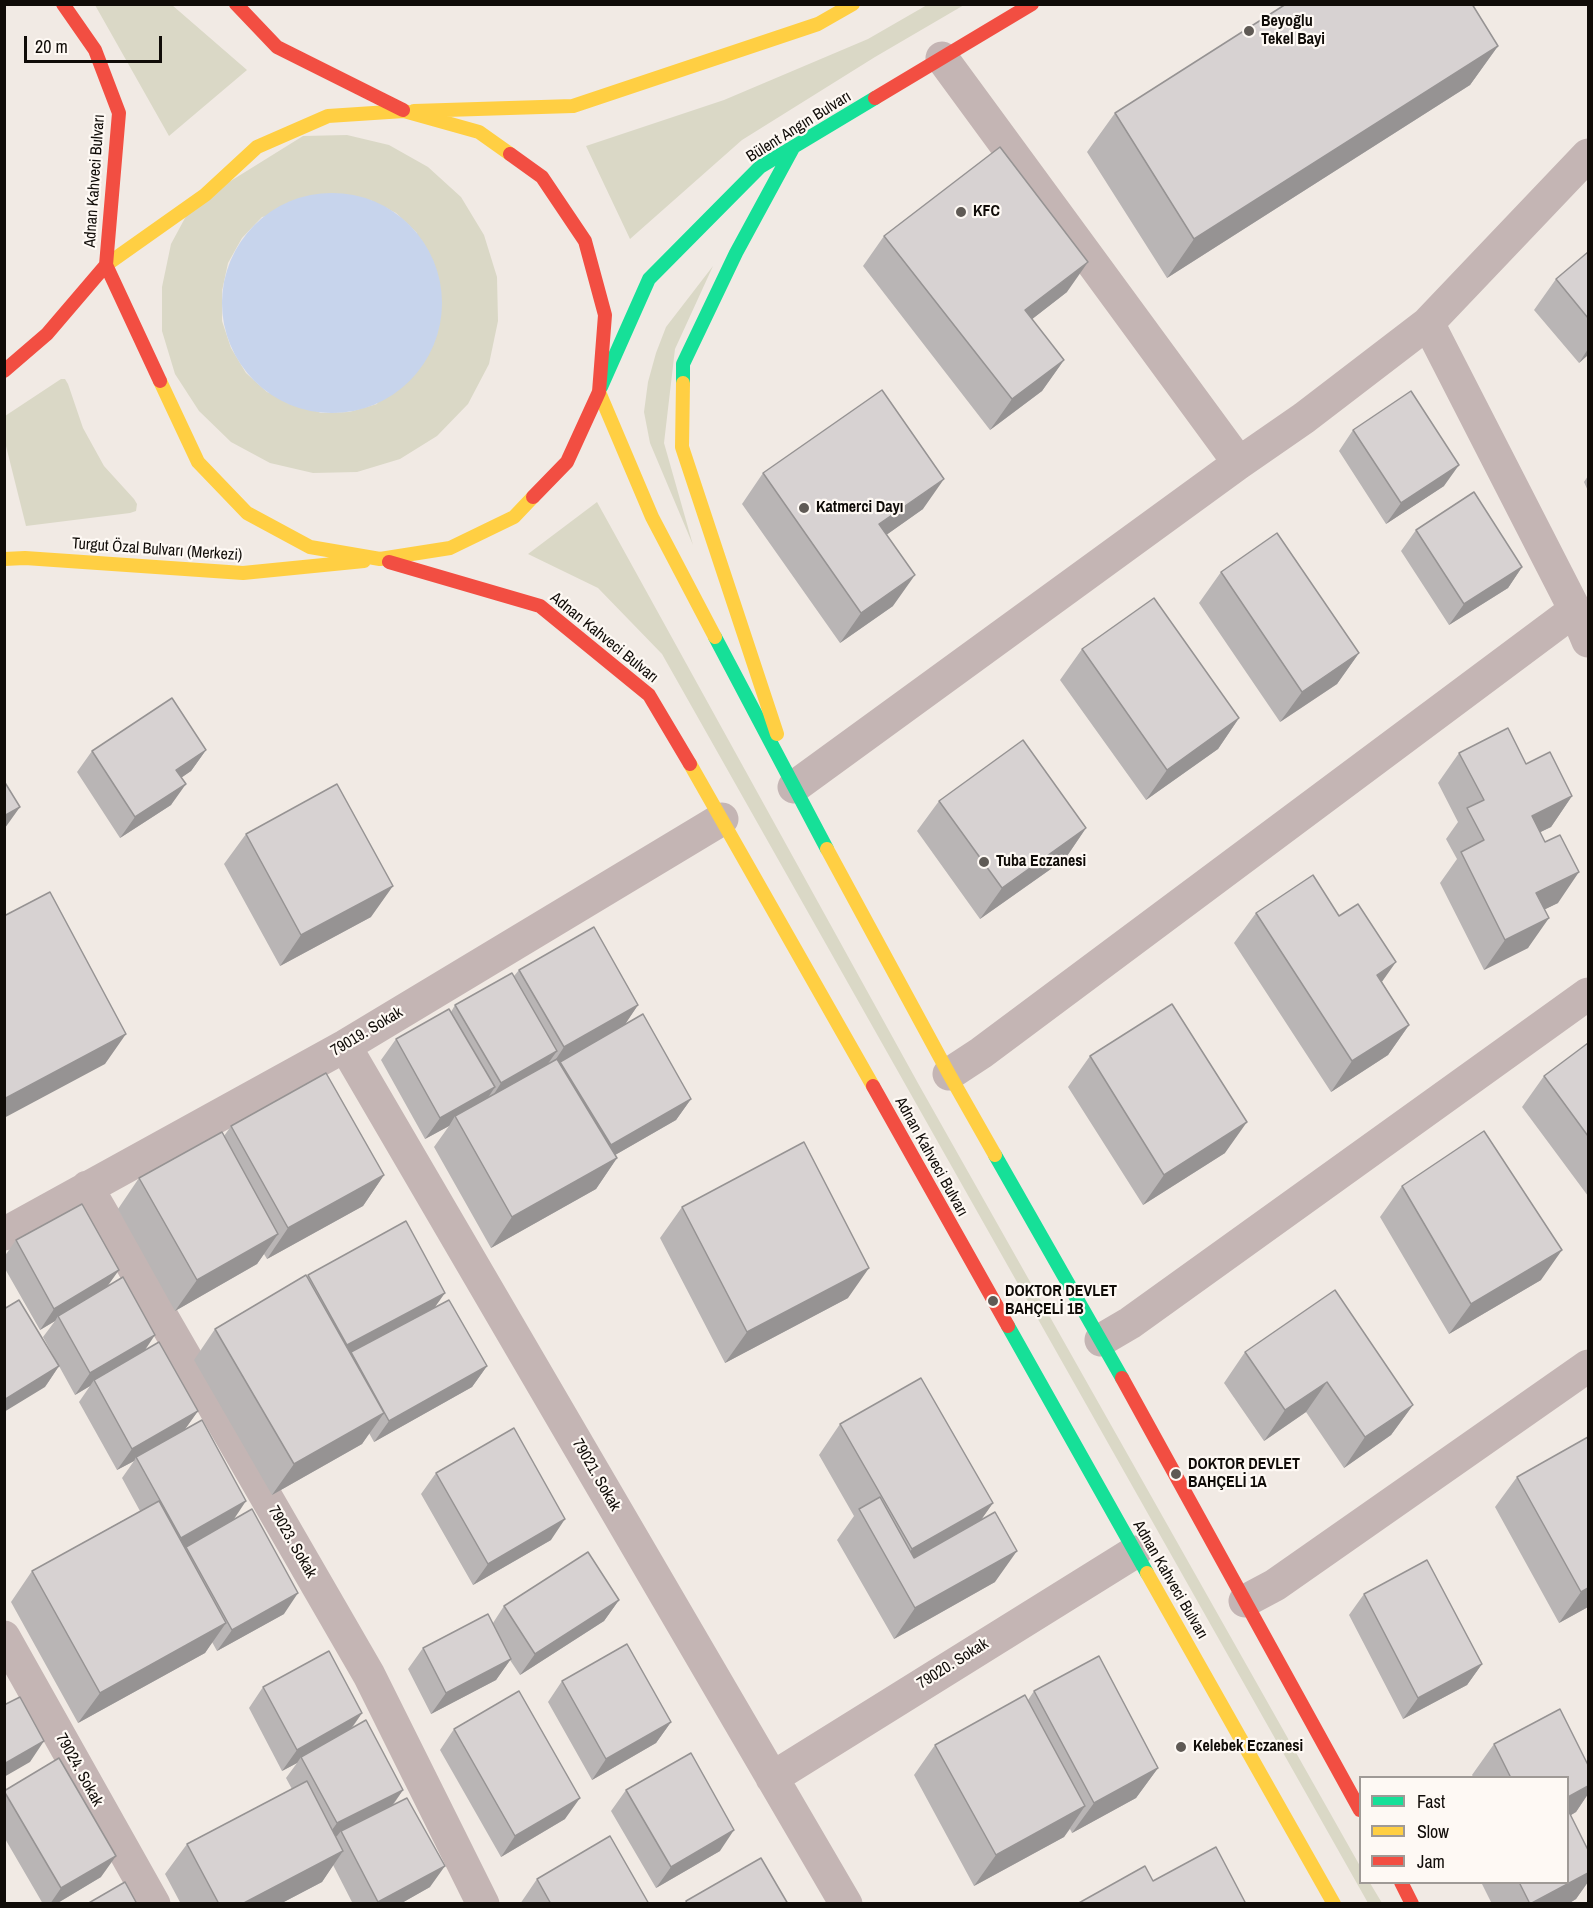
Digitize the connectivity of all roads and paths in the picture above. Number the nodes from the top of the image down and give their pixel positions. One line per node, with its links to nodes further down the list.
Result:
1 (63, 4): 9 (main road, Adnan Kahveci Bulvarı)
2 (236, 4): 6 (main road)
3 (853, 4): 6 (main road)
4 (1032, 4): 5 (main road, Bülent Angın Bulvarı)
5 (942, 58): 7 (main road, Bülent Angın Bulvarı); 13 (street)
6 (404, 111): 9 (main road); 12 (main road)
7 (794, 148): 12 (main road, Bülent Angın Bulvarı); 18 (main road)
8 (1588, 155): 10 (street)
9 (106, 265): 11 (main road); 15 (main road)
10 (1428, 323): 13 (street); 16 (street)
11 (4, 371)
12 (599, 392): 15 (main road, Bülent Angın Bulvarı); 18 (main road)
13 (1239, 463): 18 (street)
14 (4, 559): 15 (main road, Turgut Özal Bulvarı (Merkezi))
15 (380, 559): 19 (main road, Adnan Kahveci Bulvarı)
16 (1575, 610): 17 (street); 22 (street)
17 (1588, 641)
18 (794, 787): 22 (main road)
19 (722, 819): 21 (street, 79019. Sokak); 27 (main road, Adnan Kahveci Bulvarı)
20 (1588, 994): 25 (street)
21 (345, 1046): 23 (street, 79019. Sokak); 30 (street, 79021. Sokak)
22 (949, 1074): 25 (main road)
23 (87, 1187): 24 (street, 79019. Sokak); 34 (street, 79023. Sokak)
24 (4, 1234)
25 (1101, 1340): 28 (main road)
26 (1588, 1366): 28 (street)
27 (1135, 1552): 30 (street, 79020. Sokak); 36 (main road, Adnan Kahveci Bulvarı)
28 (1245, 1601): 31 (main road)
29 (4, 1636): 33 (street, 79024. Sokak)
30 (772, 1778): 35 (street, 79021. Sokak)
31 (1359, 1808)
32 (1402, 1884): 37 (main road)
33 (154, 1904)
34 (483, 1904)
35 (846, 1904)
36 (1334, 1904)
37 (1412, 1904)

